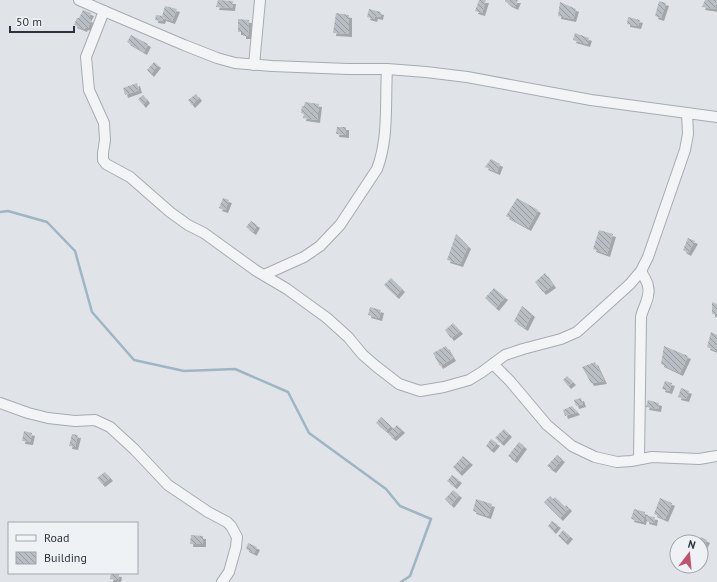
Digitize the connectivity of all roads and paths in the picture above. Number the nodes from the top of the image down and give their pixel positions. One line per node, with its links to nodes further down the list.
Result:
1 (79, 0): 3 (street)
2 (260, 0): 4 (street)
3 (104, 11): 4 (street); 9 (street)
4 (254, 65): 5 (street)
5 (386, 68): 6 (street); 9 (street)
6 (687, 113): 7 (street); 8 (street)
7 (717, 117)
8 (641, 271): 10 (street); 13 (street)
9 (264, 275): 10 (street)
10 (493, 364): 13 (street)
11 (0, 403): 14 (street)
12 (717, 456): 13 (street)
13 (639, 459)
14 (222, 582)

